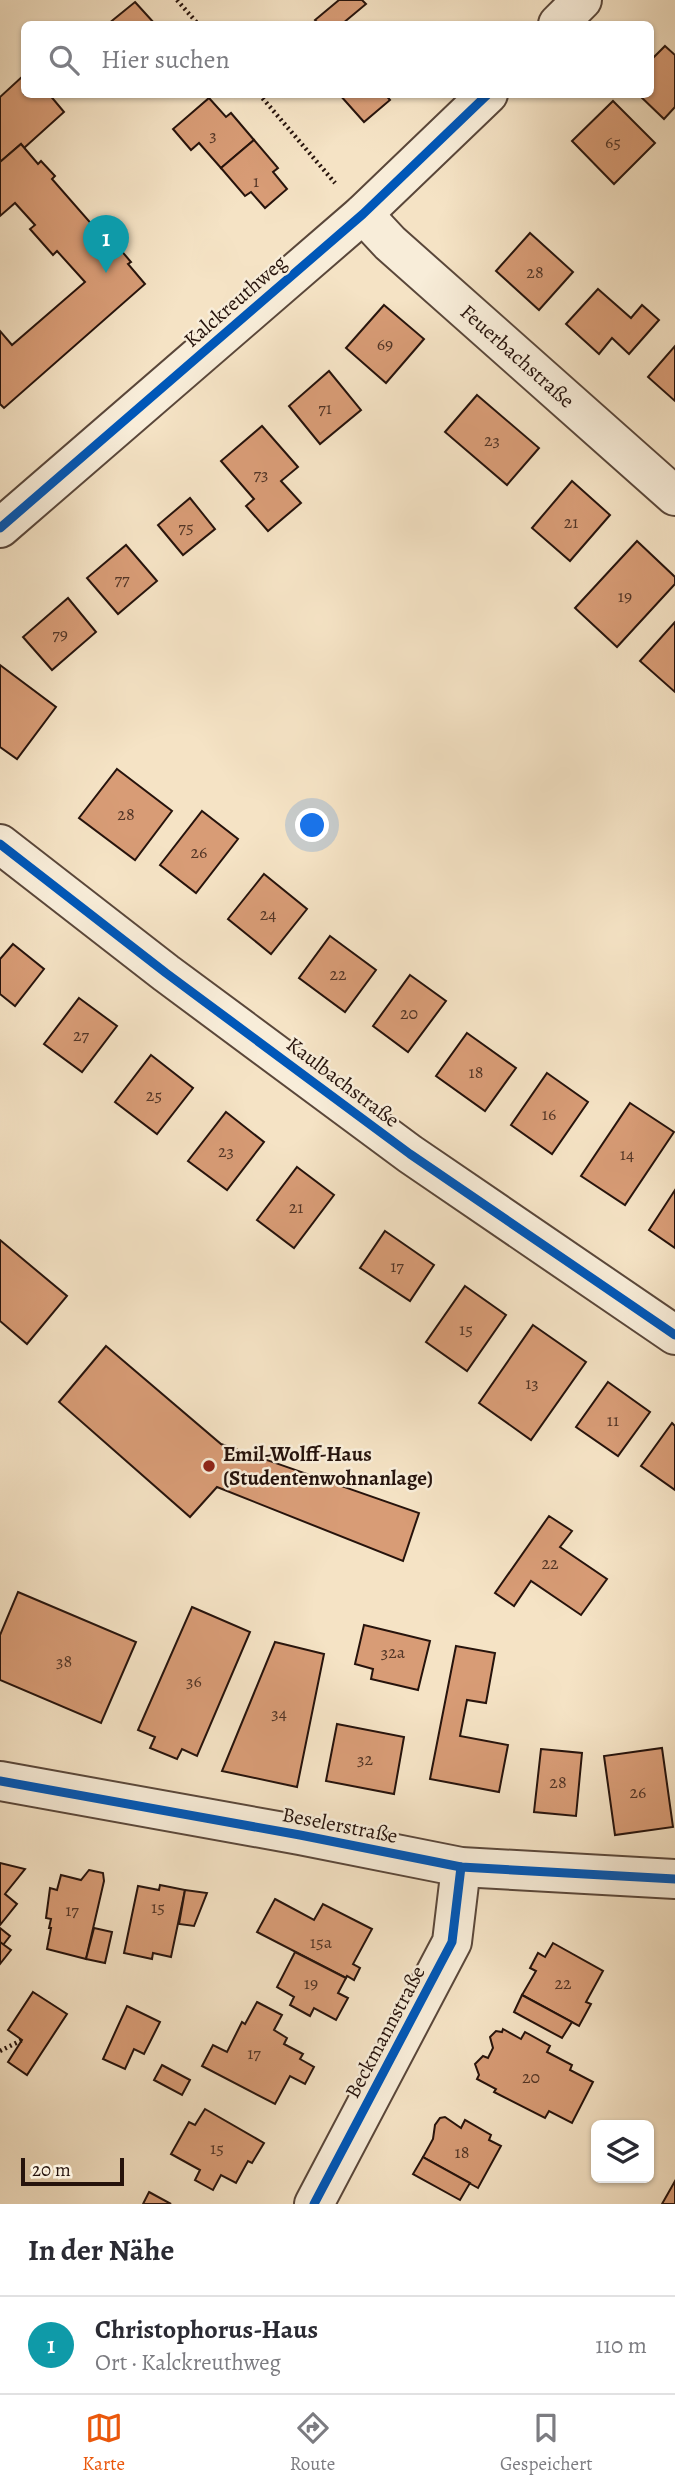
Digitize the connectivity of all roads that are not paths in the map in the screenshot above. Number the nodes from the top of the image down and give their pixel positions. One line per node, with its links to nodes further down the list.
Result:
1 (582, 0): 2 (street)
2 (561, 21)
3 (484, 98): 4 (street, Kalckreuthweg)
4 (363, 214): 5 (street, Feuerbachstraße); 6 (street, Kalckreuthweg)
5 (675, 496)
6 (0, 528)
7 (0, 844): 8 (street, Kaulbachstraße)
8 (675, 1335)
9 (0, 1781): 10 (street, Beselerstraße)
10 (461, 1867): 11 (street, Beselerstraße); 12 (street, Beckmannstraße)
11 (675, 1879)
12 (314, 2204)

